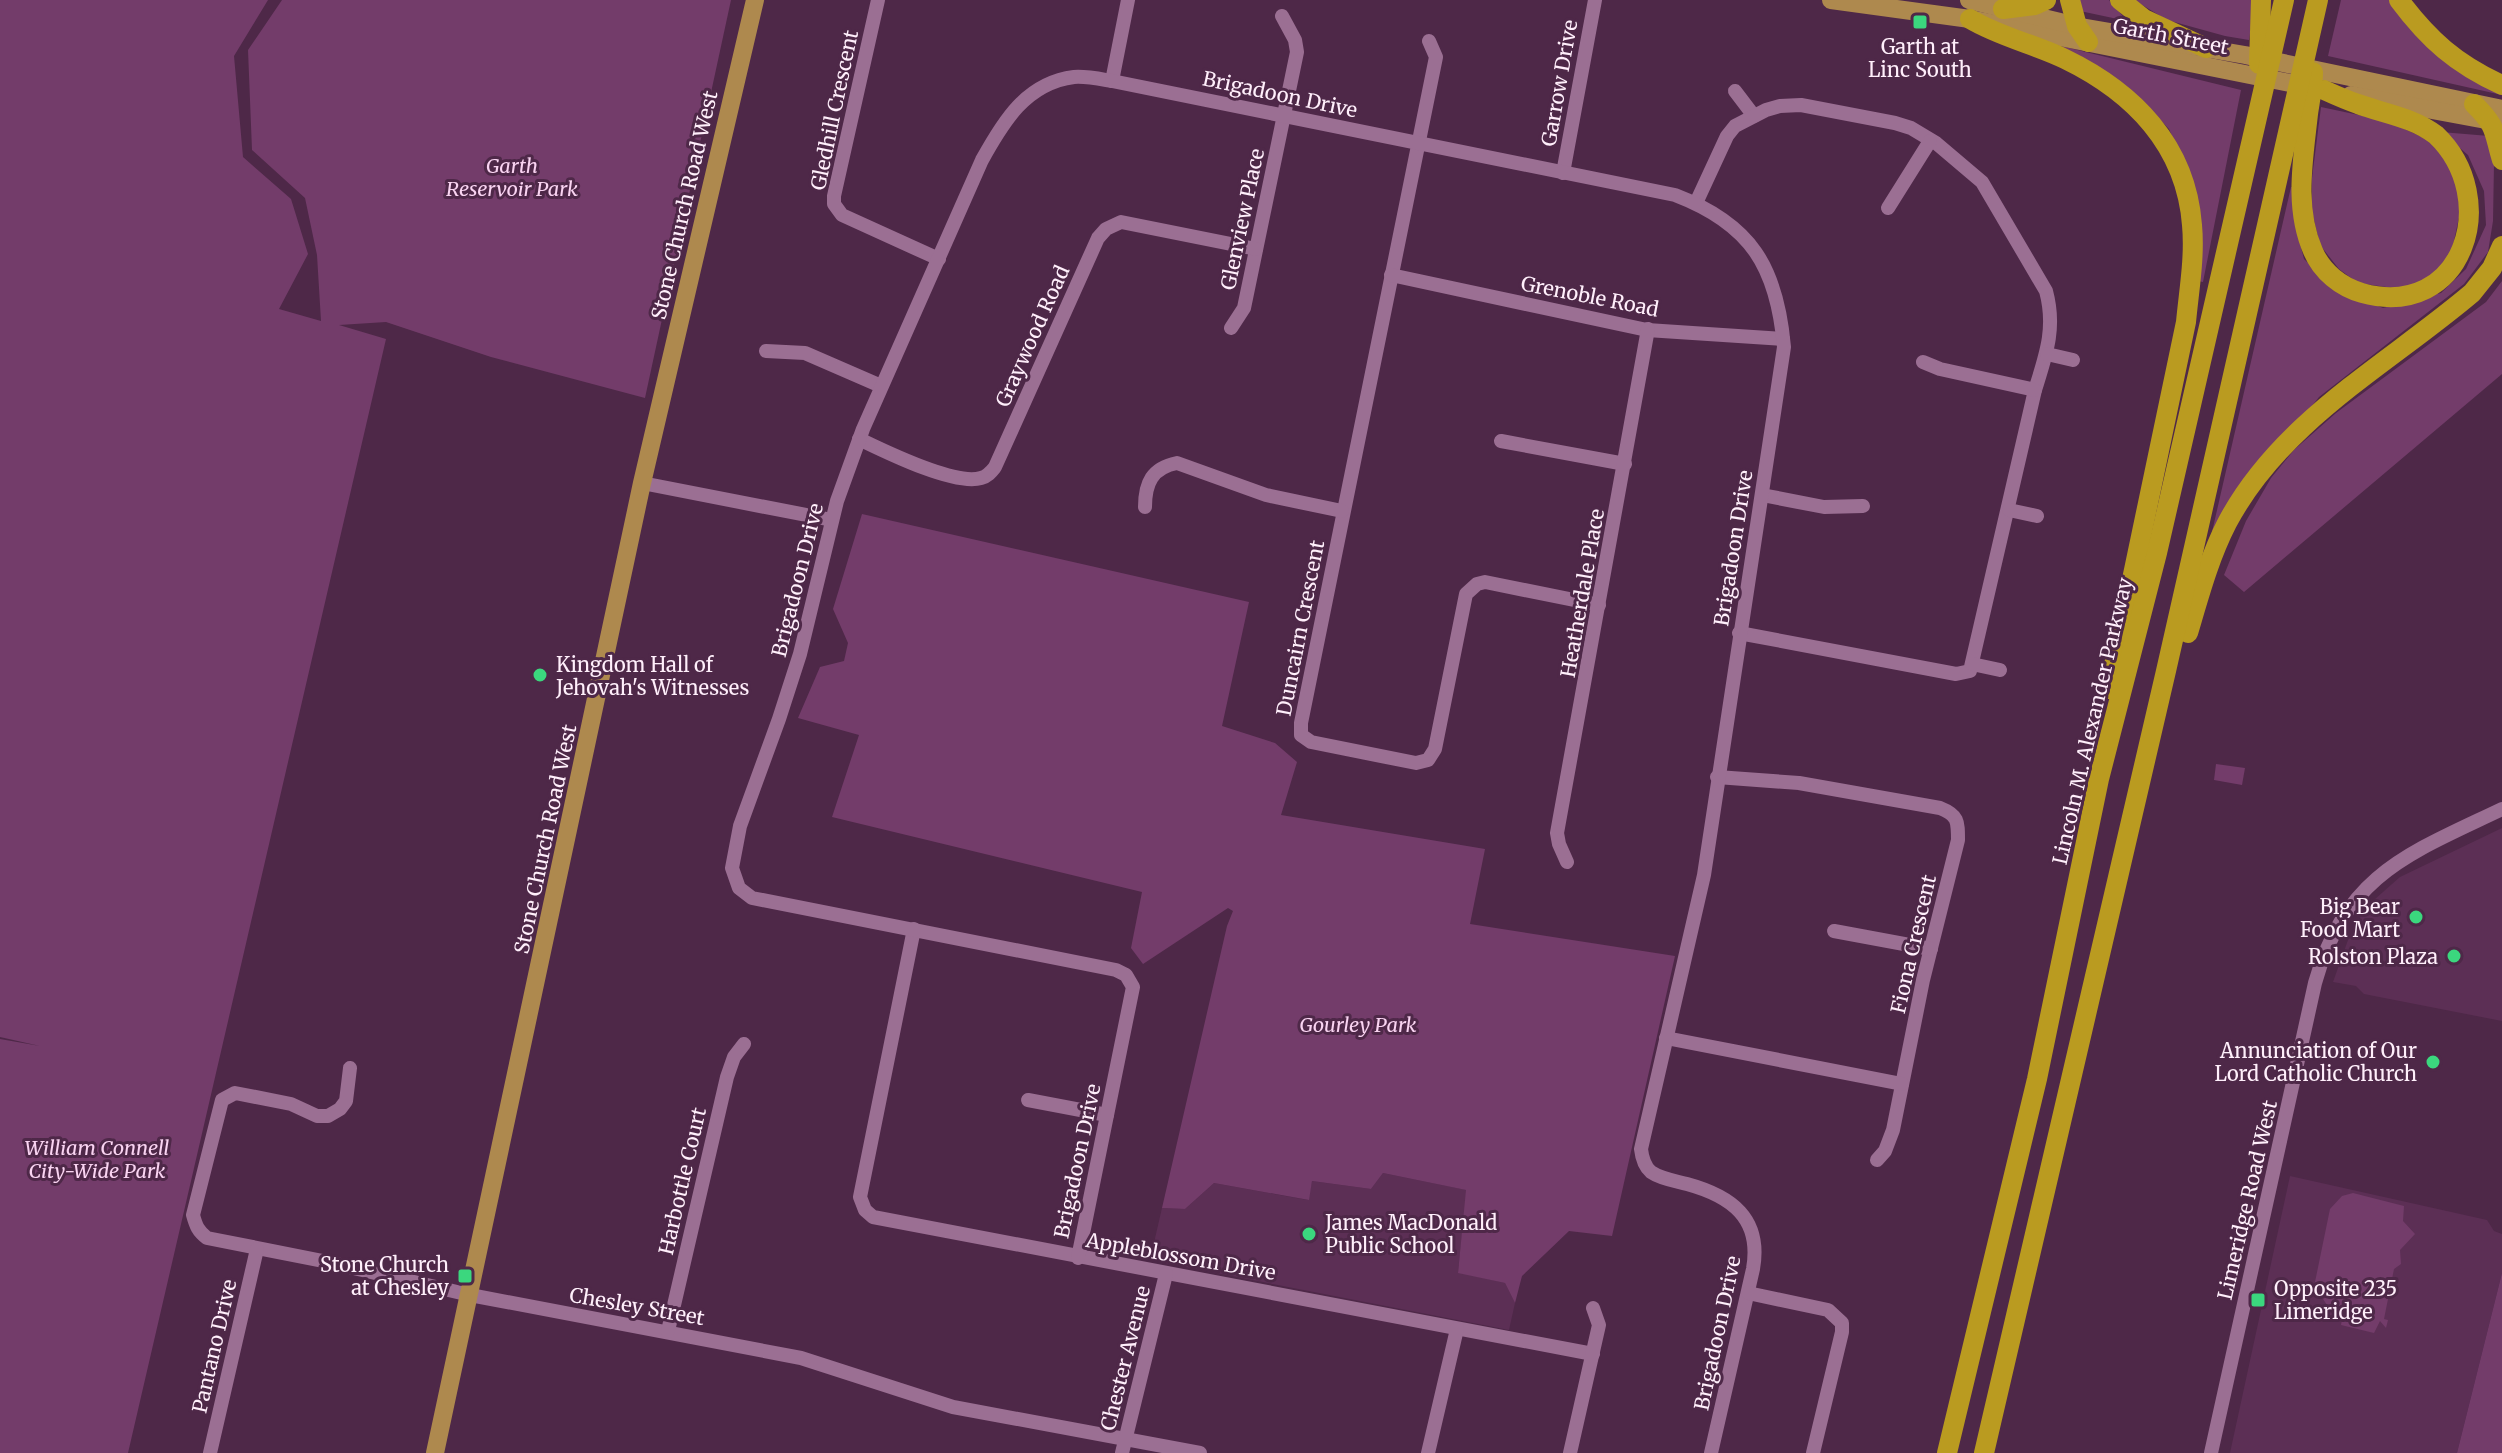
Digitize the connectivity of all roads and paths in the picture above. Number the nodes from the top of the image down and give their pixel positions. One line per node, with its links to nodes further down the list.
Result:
1 (755, 0): 52 (main road, Stone Church Road West)
2 (878, 0): 38 (street, Gledhill Crescent)
3 (1128, 0): 21 (street)
4 (1595, 0): 33 (street, Garrow Drive)
5 (1831, 0): 14 (main road, Garth Street)
6 (2046, 0): 13 (highway)
7 (2070, 0): 16 (highway)
8 (2120, 0): 19 (highway)
9 (2261, 0): 26 (highway)
10 (2284, 0): 26 (highway, Lincoln M. Alexander Parkway)
11 (2318, 0): 17 (highway)
12 (2399, 0): 23 (highway)
13 (2003, 9): 14 (main road, Garth Street); 16 (main road, Garth Street)
14 (1969, 10): 16 (main road, Garth Street); 66 (highway)
15 (1282, 16): 27 (street, Glenview Place)
16 (2082, 34): 19 (main road, Garth Street); 20 (main road, Garth Street)
17 (2309, 38): 22 (highway); 64 (highway)
18 (1429, 41): 31 (street, Duncairn Crescent)
19 (2206, 48): 20 (main road, Garth Street)
20 (2244, 64): 22 (main road, Garth Street)
21 (1112, 81): 27 (street, Brigadoon Drive); 38 (street, Brigadoon Drive)
22 (2326, 81): 25 (main road, Garth Street); 29 (main road, Garth Street)
23 (2502, 85)
24 (1735, 91): 28 (street)
25 (2474, 104): 29 (highway)
26 (2258, 106): 66 (highway, Lincoln M. Alexander Parkway)
27 (1283, 116): 31 (street, Brigadoon Drive); 37 (street, Glenview Place)
28 (1754, 116): 30 (street); 34 (street)
29 (2498, 117): 32 (highway)
30 (1930, 141): 35 (street); 44 (street)
31 (1418, 142): 33 (street, Brigadoon Drive); 39 (street, Duncairn Crescent)
32 (2502, 160)
33 (1563, 173): 34 (street, Brigadoon Drive)
34 (1696, 203): 42 (street, Brigadoon Drive)
35 (1888, 208)
36 (2502, 246): 64 (highway)
37 (1256, 249): 40 (street, Glenview Place); 49 (street, Graywood Road)
38 (939, 259): 47 (street, Brigadoon Drive)
39 (1391, 275): 41 (street, Grenoble Road); 57 (street, Duncairn Crescent)
40 (1231, 328)
41 (1648, 329): 42 (street, Grenoble Road); 51 (street, Heatherdale Place)
42 (1783, 339): 53 (street, Brigadoon Drive)
43 (766, 351): 47 (street)
44 (2047, 354): 45 (street); 48 (street)
45 (2073, 360)
46 (1923, 362): 48 (street)
47 (881, 386): 49 (street, Brigadoon Drive)
48 (2035, 390): 56 (street)
49 (859, 439): 59 (street, Brigadoon Drive)
50 (1501, 441): 51 (street)
51 (1625, 464): 60 (street, Heatherdale Place)
52 (642, 483): 59 (street); 83 (main road, Stone Church Road West)
53 (1762, 495): 54 (street); 61 (street, Brigadoon Drive)
54 (1863, 506)
55 (1145, 507): 57 (street)
56 (2009, 510): 58 (street); 62 (street)
57 (1342, 511): 60 (street, Duncairn Crescent)
58 (2037, 516)
59 (832, 520): 69 (street, Brigadoon Drive)
60 (1599, 605): 68 (street, Heatherdale Place)
61 (1739, 633): 62 (street); 65 (street, Brigadoon Drive)
62 (1972, 664): 63 (street)
63 (2000, 670)
64 (2163, 686): 97 (highway)
65 (1717, 777): 71 (street, Fiona Crescent); 72 (street, Brigadoon Drive)
66 (2099, 779): 96 (highway, Lincoln M. Alexander Parkway)
67 (2502, 809): 98 (street, Limeridge Road West)
68 (1567, 862)
69 (914, 929): 77 (street, Brigadoon Drive); 80 (street, Appleblossom Drive)
70 (1834, 931): 71 (street)
71 (1931, 949): 75 (street, Fiona Crescent)
72 (1666, 1038): 75 (street); 82 (street, Brigadoon Drive)
73 (744, 1044): 86 (street, Harbottle Court)
74 (350, 1068): 79 (street, Chesley Street)
75 (1902, 1084): 78 (street, Fiona Crescent)
76 (1028, 1100): 77 (street)
77 (1107, 1115): 80 (street, Brigadoon Drive)
78 (1877, 1160)
79 (257, 1249): 83 (street, Chesley Street); 89 (street, Pantano Drive)
80 (1078, 1258): 81 (street, Appleblossom Drive)
81 (1166, 1274): 85 (street, Appleblossom Drive); 88 (street, Chester Avenue)
82 (1748, 1293): 94 (street, Brigadoon Drive); 95 (street)
83 (470, 1295): 86 (street, Chesley Street); 90 (main road, Stone Church Road West)
84 (1593, 1308): 87 (street)
85 (1457, 1329): 87 (street, Appleblossom Drive); 92 (street)
86 (668, 1331): 88 (street, Chesley Street)
87 (1593, 1354): 93 (street)
88 (1124, 1446): 91 (street, Chesley Street)
89 (210, 1453)
90 (435, 1453)
91 (1200, 1453)
92 (1428, 1453)
93 (1570, 1453)
94 (1711, 1453)
95 (1813, 1453)
96 (1947, 1453)
97 (1984, 1453)
98 (2211, 1453)

